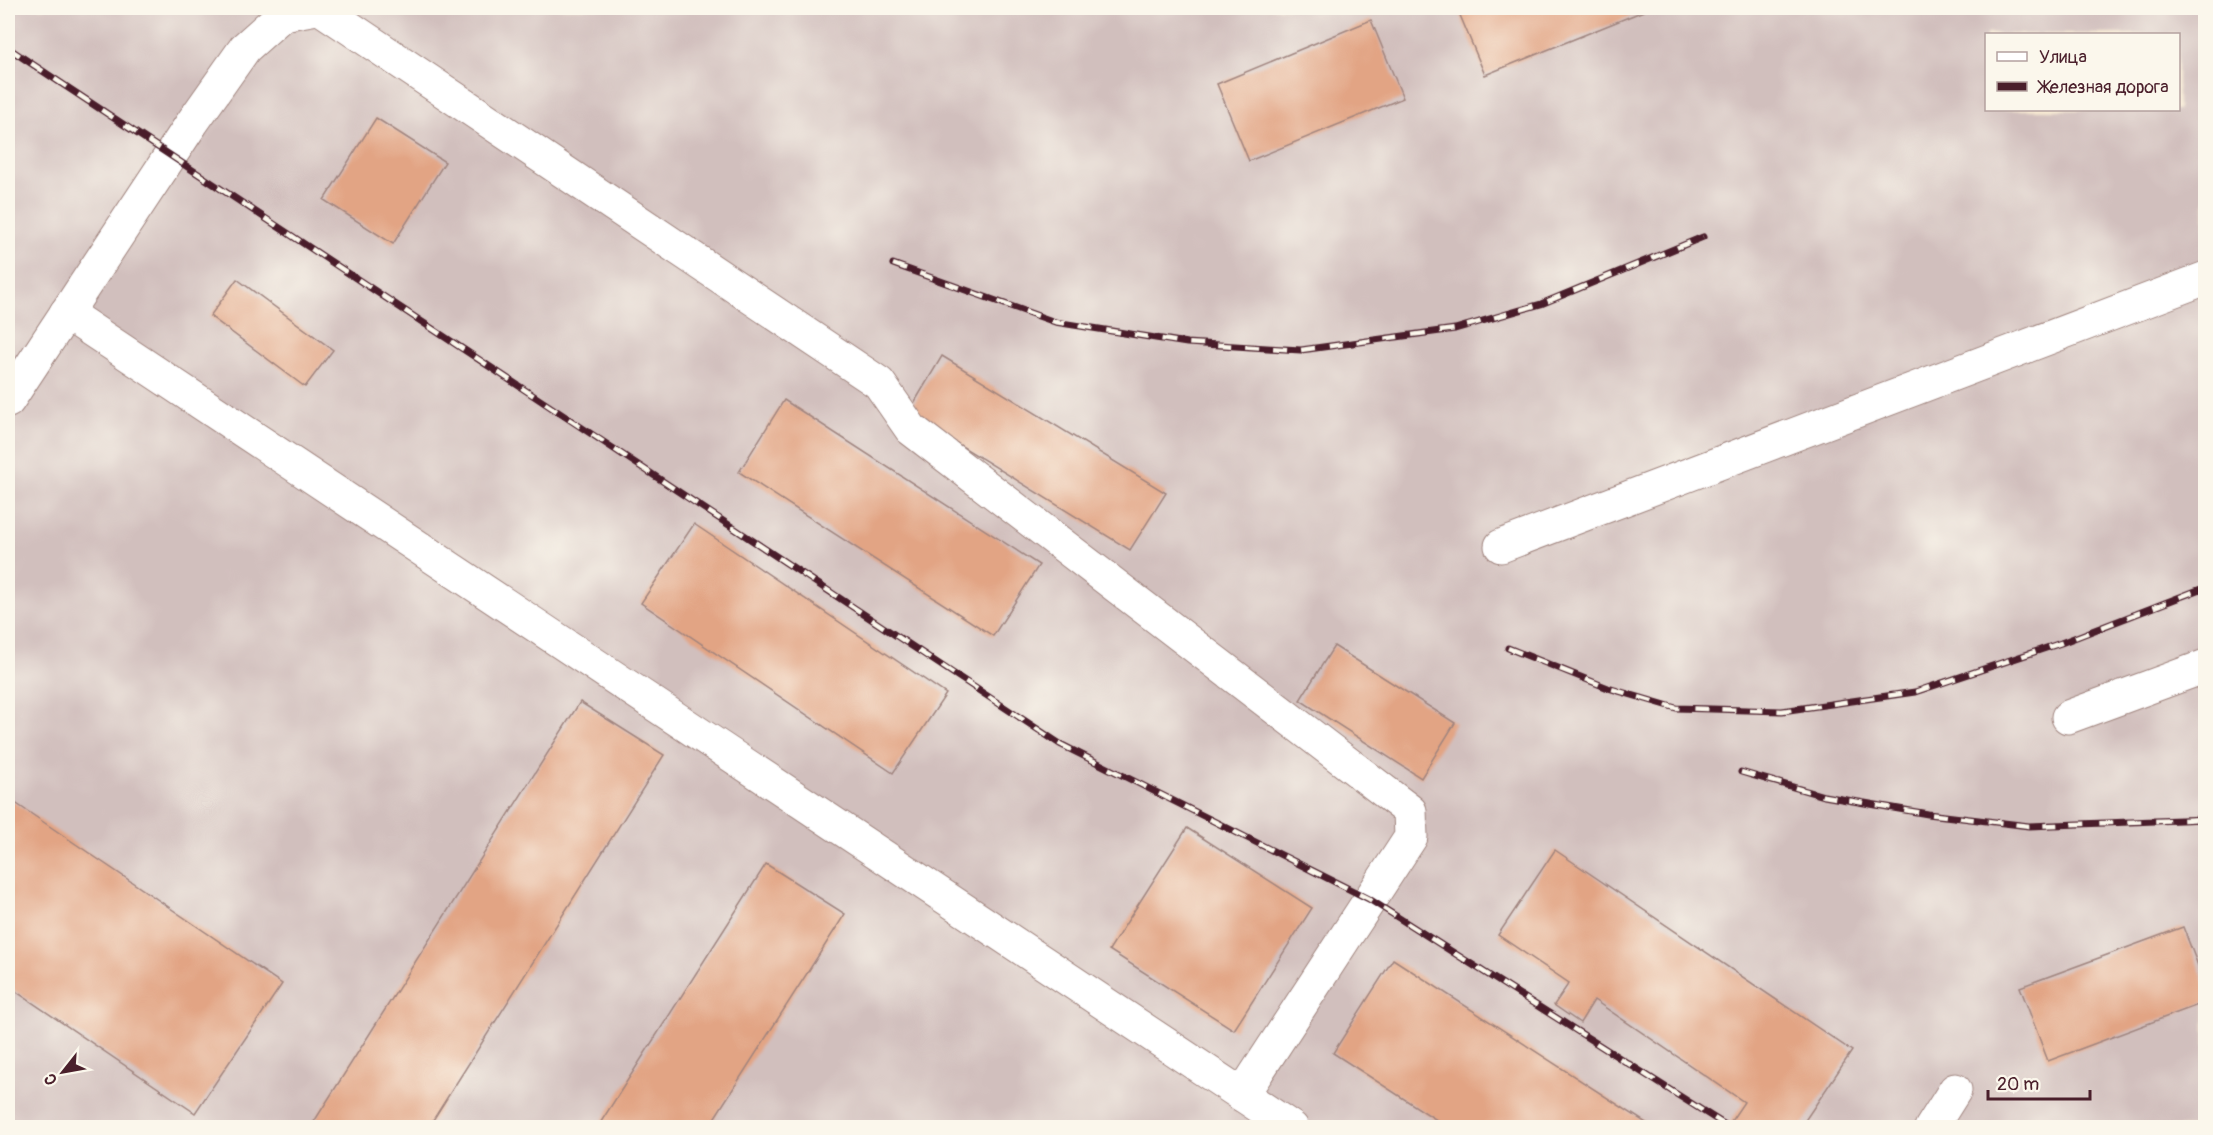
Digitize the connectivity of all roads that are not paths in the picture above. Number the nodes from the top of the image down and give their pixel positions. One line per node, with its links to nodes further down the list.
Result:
1 (319, 8): 2 (lane); 10 (lane)
2 (281, 11): 4 (lane)
3 (2205, 278): 6 (lane)
4 (66, 313): 5 (lane); 10 (lane)
5 (8, 401)
6 (1501, 546)
7 (2205, 666): 8 (lane)
8 (2068, 717)
9 (1954, 1090): 12 (lane)
10 (1242, 1095): 11 (lane)
11 (1292, 1128)
12 (1931, 1128)

